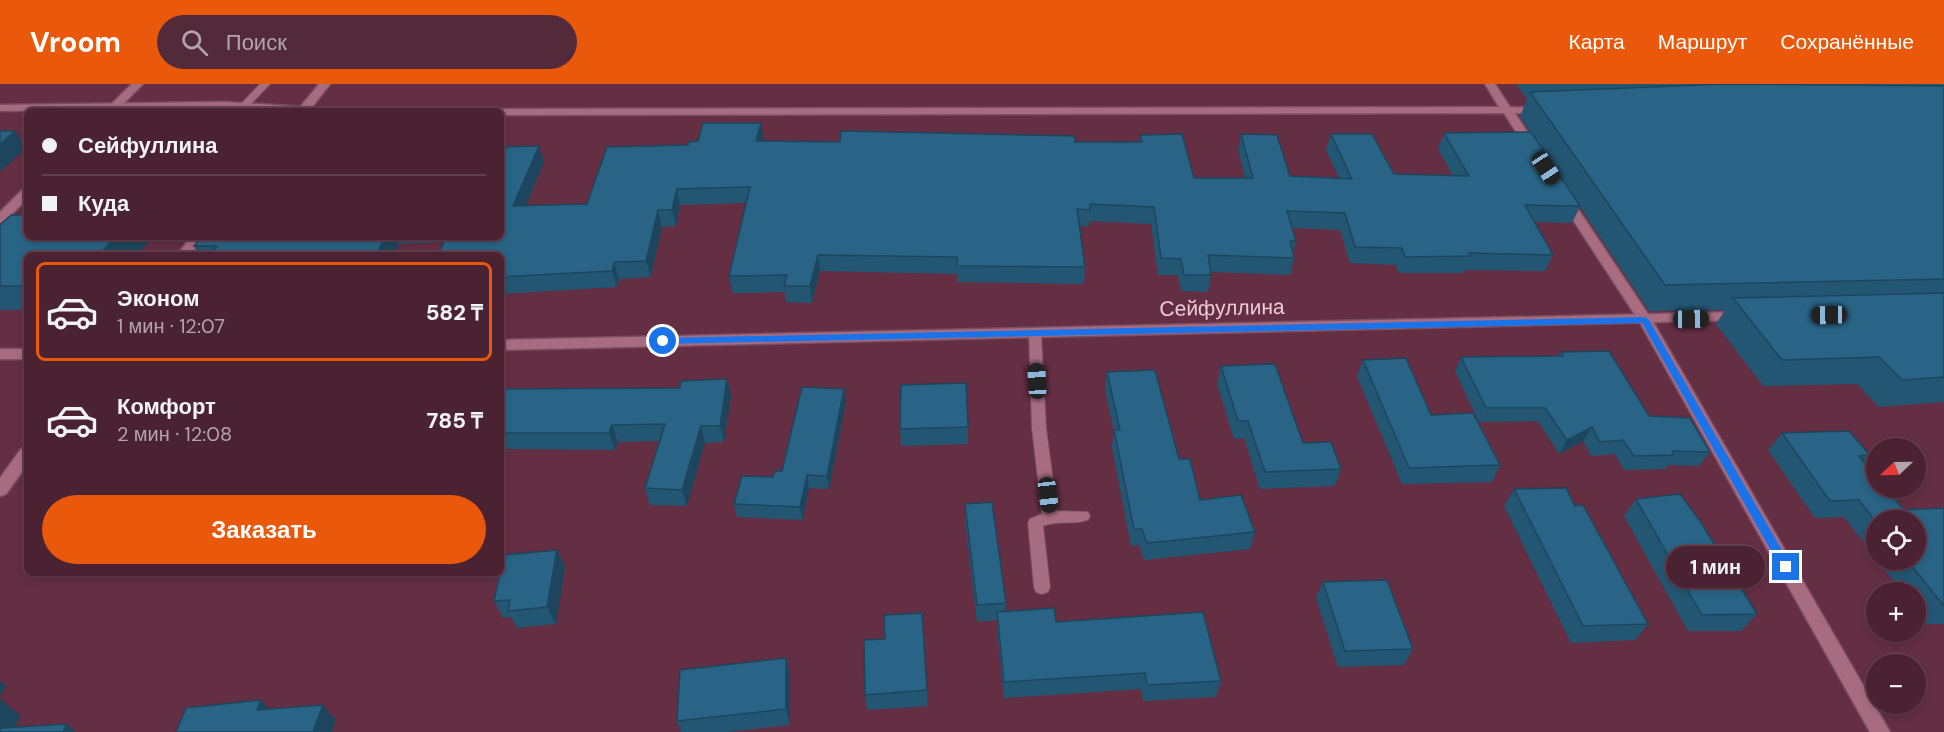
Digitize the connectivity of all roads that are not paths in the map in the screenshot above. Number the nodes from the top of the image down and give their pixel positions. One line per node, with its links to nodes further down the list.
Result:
1 (138, 84): 8 (street)
2 (265, 84): 5 (lane)
3 (325, 84): 11 (street)
4 (1490, 84): 14 (street)
5 (245, 105): 9 (street); 10 (street)
6 (0, 108): 7 (street)
7 (24, 108)
8 (113, 108)
9 (165, 108)
10 (280, 108)
11 (306, 108)
12 (1553, 109): 14 (street)
13 (504, 112): 14 (street)
14 (1509, 112): 15 (street)
15 (1541, 161)
16 (1561, 191): 22 (street)
17 (24, 195): 18 (street)
18 (0, 219)
19 (196, 240): 20 (street)
20 (186, 252)
21 (1753, 317): 22 (street, Сейфуллина)
22 (1645, 320): 23 (street, Сейфуллина); 32 (street)
23 (1035, 333): 24 (street, Сейфуллина); 30 (lane)
24 (504, 345)
25 (0, 354): 26 (street)
26 (24, 354)
27 (24, 457): 28 (street)
28 (0, 490)
29 (1083, 516): 30 (lane)
30 (1050, 517): 31 (lane)
31 (1042, 587)
32 (1880, 732)

